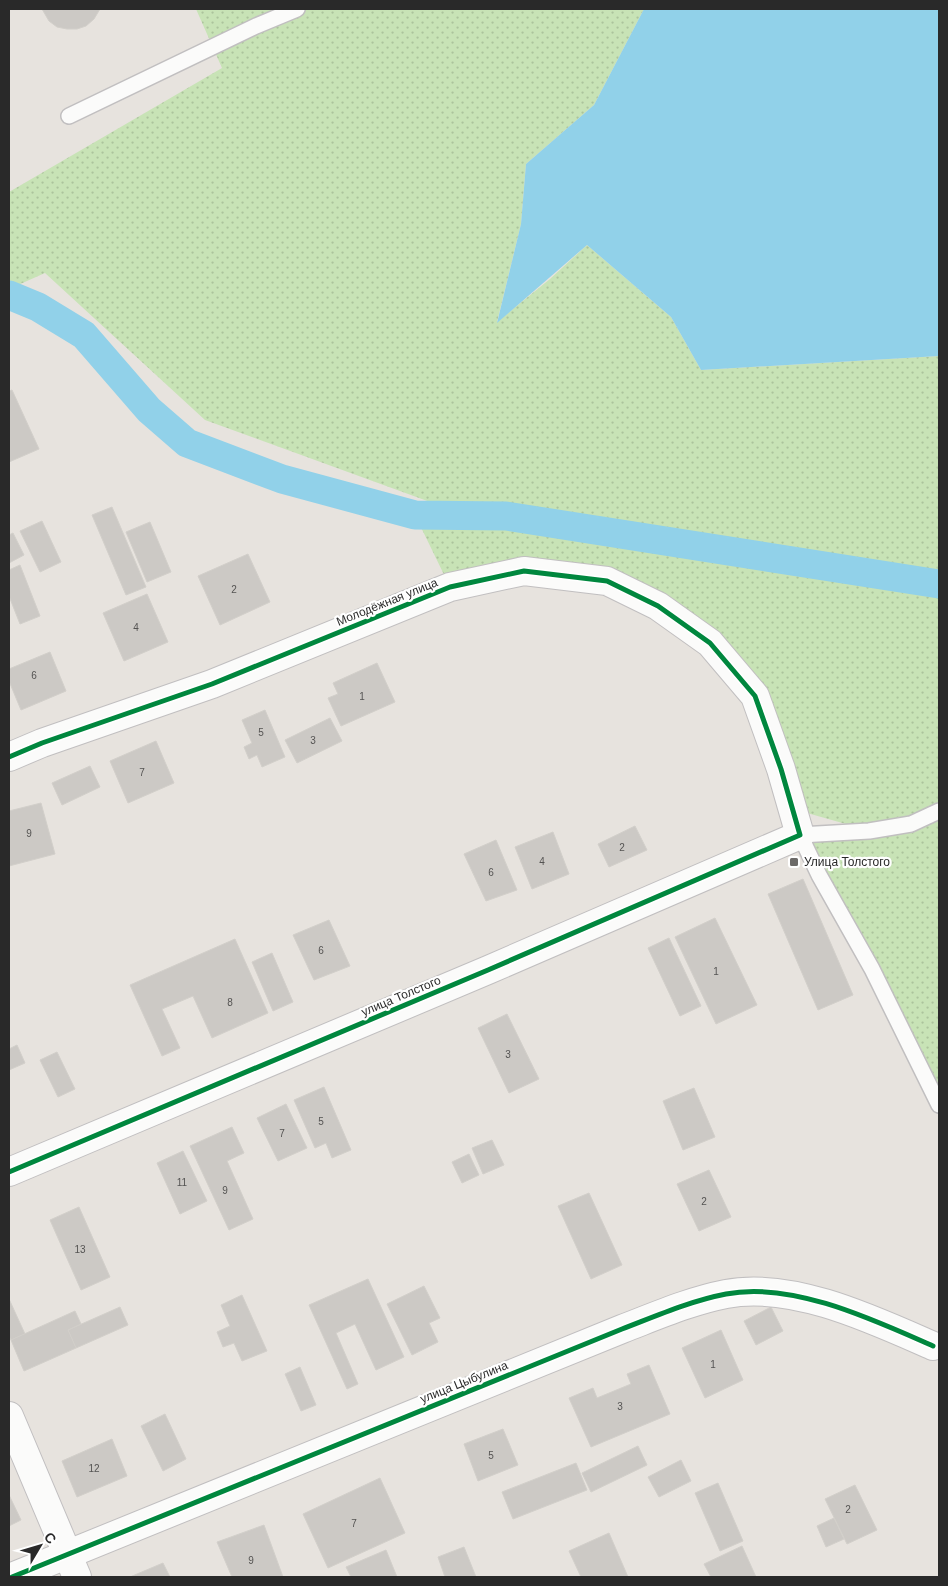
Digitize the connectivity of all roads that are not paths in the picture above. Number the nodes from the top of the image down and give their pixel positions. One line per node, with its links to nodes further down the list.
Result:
1 (297, 9): 2 (lane)
2 (69, 116)
3 (9, 757): 5 (street, Молодёжная улица)
4 (939, 811): 5 (lane)
5 (800, 835): 6 (lane); 7 (street, улица Толстого)
6 (939, 1105)
7 (9, 1172)
8 (936, 1347): 10 (street, улица Цыбулина)
9 (9, 1416): 10 (street)
10 (72, 1565): 11 (street, улица Цыбулина)
11 (12, 1577)

